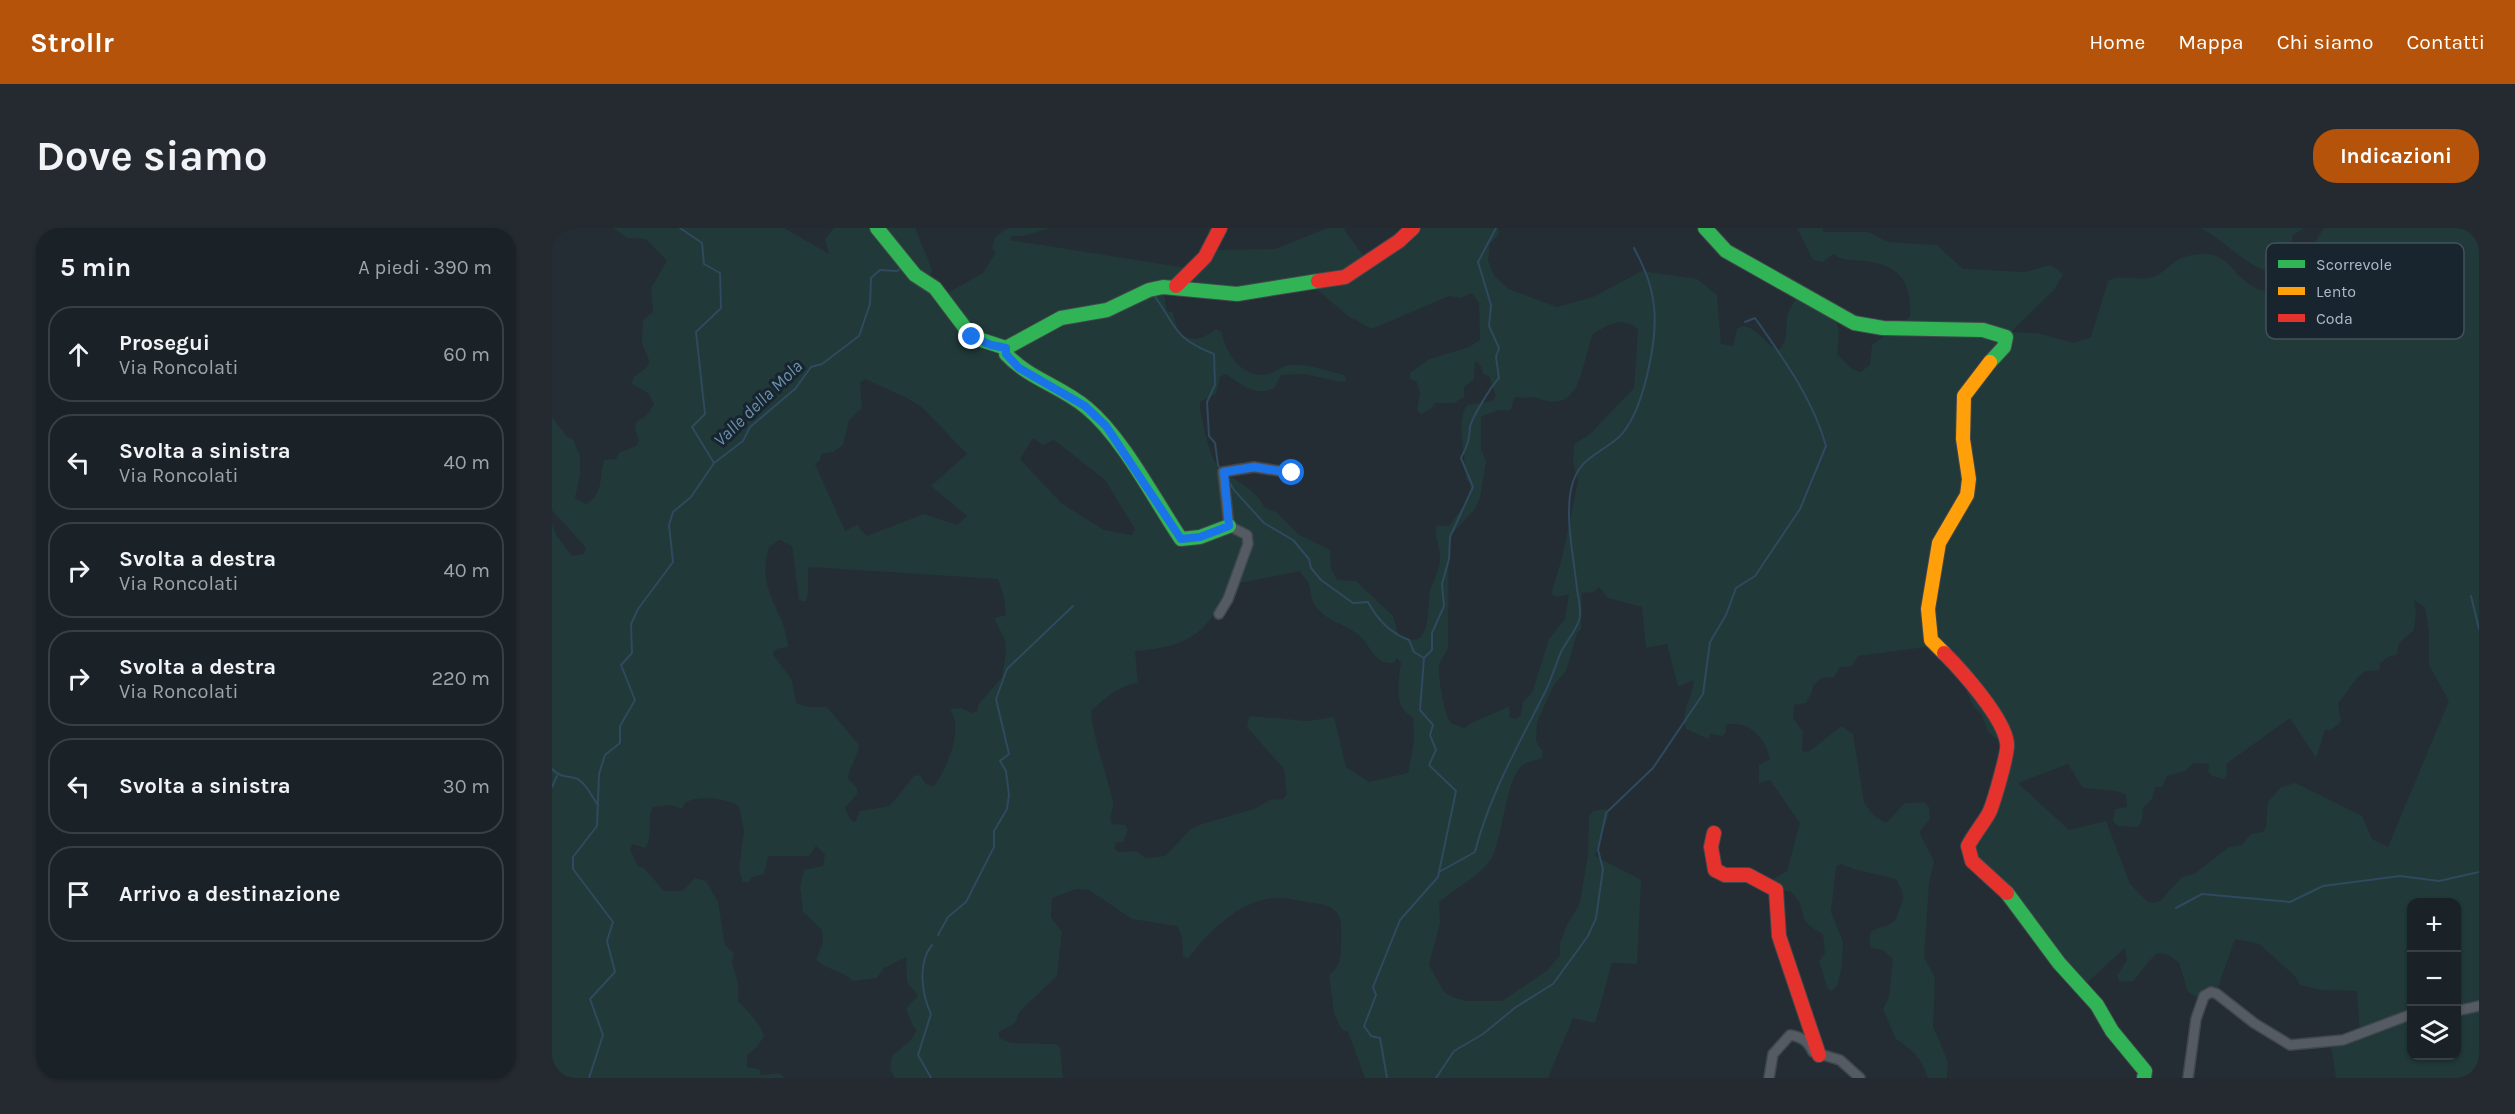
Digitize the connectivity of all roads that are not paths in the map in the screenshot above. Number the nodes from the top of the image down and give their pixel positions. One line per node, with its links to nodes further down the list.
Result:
1 (877, 228): 6 (street)
2 (1220, 228): 5 (street)
3 (1413, 228): 5 (street)
4 (1705, 228): 17 (street)
5 (1176, 286): 6 (street)
6 (1006, 348): 8 (street)
7 (1292, 473): 8 (street)
8 (1229, 526): 9 (street)
9 (1219, 614)
10 (1714, 832): 14 (street)
11 (2479, 1006): 12 (street)
12 (2461, 1010)
13 (2407, 1016): 18 (street)
14 (1819, 1055): 15 (street); 16 (street)
15 (1768, 1078)
16 (1860, 1078)
17 (2144, 1078)
18 (2188, 1078)

